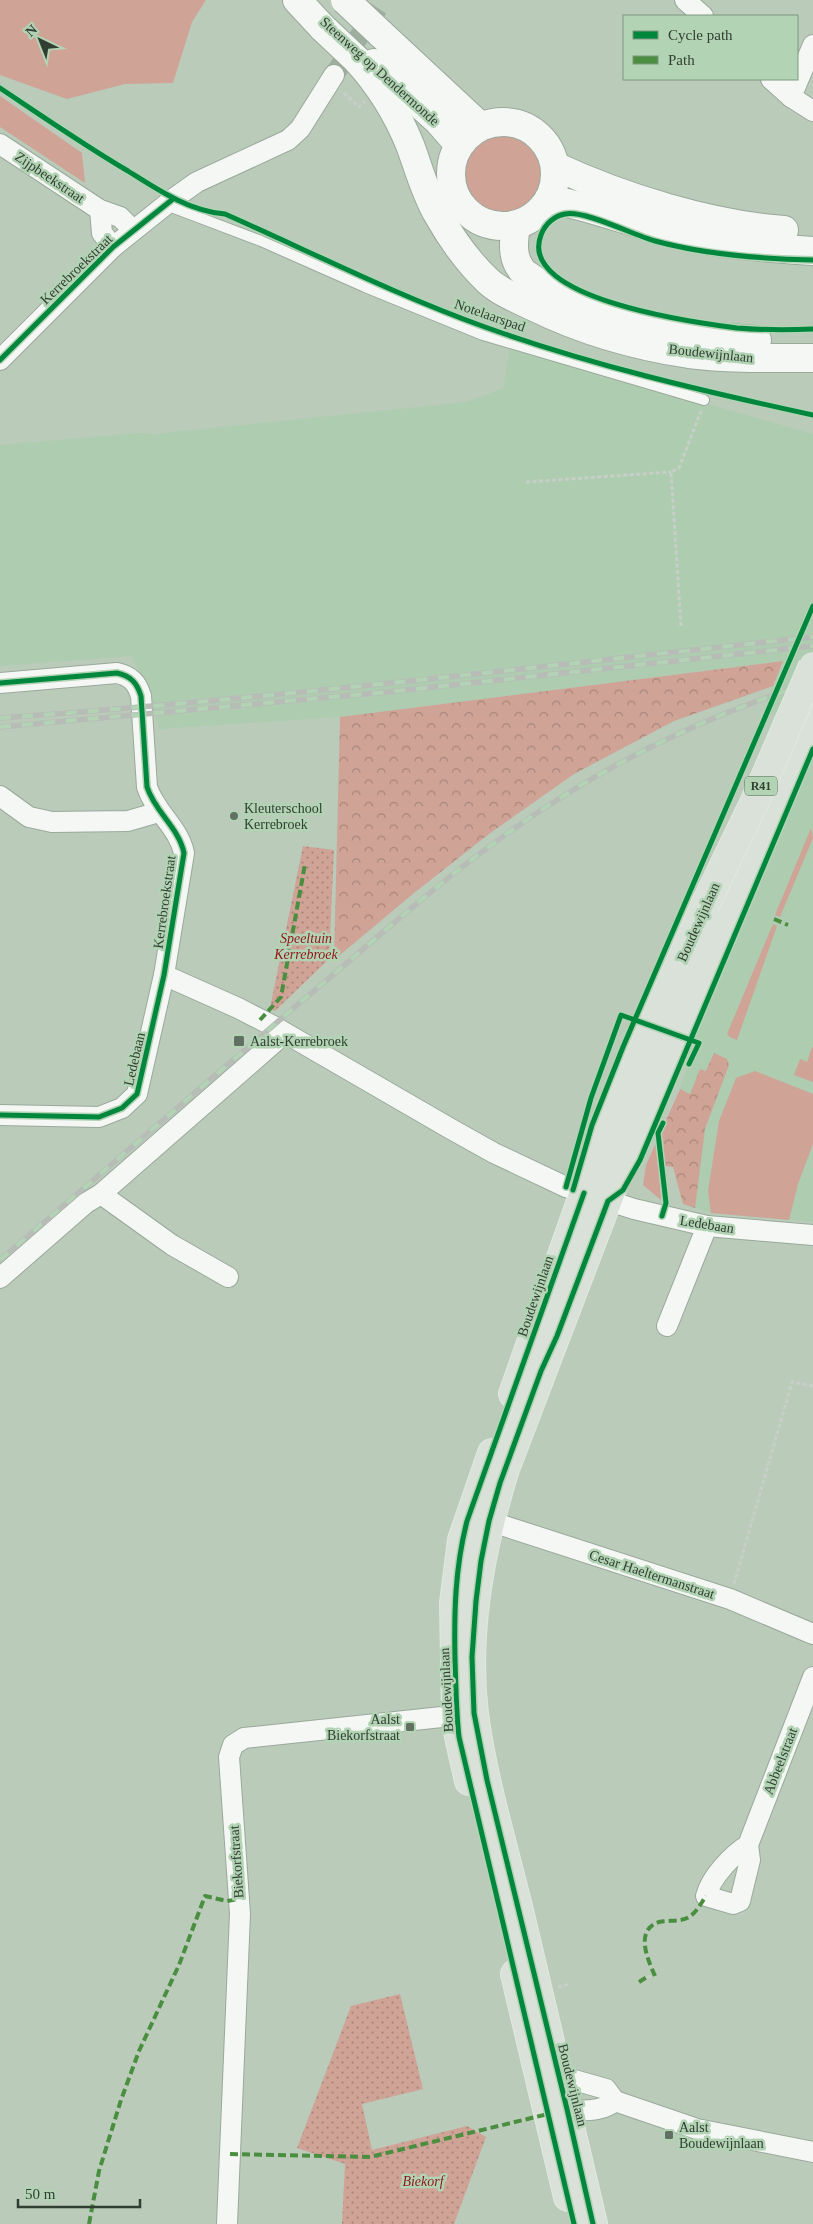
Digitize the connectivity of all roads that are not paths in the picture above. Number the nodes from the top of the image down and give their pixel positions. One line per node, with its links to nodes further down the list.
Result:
1 (298, 0): 6 (main road, Steenweg op Dendermonde)
2 (345, 0): 6 (main road, Steenweg op Dendermonde, bridge)
3 (685, 0): 4 (street)
4 (702, 15)
5 (813, 46): 9 (street)
6 (366, 48): 11 (main road, Steenweg op Dendermonde); 13 (main road, Steenweg op Dendermonde); 24 (main road, Steenweg op Dendermonde)
7 (332, 78): 16 (street, Kerrebroekstraat)
8 (772, 80): 9 (street)
9 (791, 96): 10 (street)
10 (813, 111)
11 (480, 126): 13 (main road); 14 (main road)
12 (0, 144): 17 (street, Zijpbeekstraat)
13 (459, 145): 18 (main road)
14 (555, 166): 15 (main road); 21 (main road)
15 (549, 199): 19 (main road); 23 (main road)
16 (166, 205): 20 (street, Kerrebroekstraat); 29 (lane)
17 (100, 210): 20 (street, Zijpbeekstraat); 22 (street, Zijpbeekstraat)
18 (468, 213): 19 (main road); 24 (main road)
19 (516, 224): 26 (main road)
20 (134, 230): 22 (street, Kerrebroekstraat)
21 (813, 231)
22 (113, 247): 28 (street, Kerrebroekstraat)
23 (813, 250)
24 (521, 301): 25 (main road, Steenweg op Dendermonde)
25 (611, 336): 27 (main road, Boudewijnlaan)
26 (813, 341)
27 (813, 358)
28 (0, 360)
29 (704, 400)
30 (813, 666): 38 (main road, Boudewijnlaan / R41, bridge)
31 (0, 683): 34 (street, Kerrebroekstraat)
32 (813, 712): 38 (main road, Boudewijnlaan / R41)
33 (1, 804): 34 (street)
34 (159, 812): 35 (street, Kerrebroekstraat)
35 (164, 975): 36 (street, Ledebaan); 37 (street, Ledebaan)
36 (285, 1033): 39 (street); 40 (street, Ledebaan)
37 (0, 1115)
38 (614, 1148): 40 (main road, Boudewijnlaan / R41)
39 (101, 1194): 43 (street); 44 (street)
40 (596, 1197): 41 (street, Ledebaan); 46 (main road, Boudewijnlaan / R41); 49 (main road, Boudewijnlaan / R41)
41 (707, 1226): 42 (street, Ledebaan); 45 (street)
42 (813, 1235)
43 (228, 1277)
44 (0, 1278)
45 (667, 1326)
46 (489, 1521): 47 (street, Cesar Haeltermanstraat); 49 (main road, Boudewijnlaan / R41)
47 (813, 1634)
48 (813, 1677): 50 (street, Abbeelstraat)
49 (465, 1714): 51 (main road, Boudewijnlaan / R41); 53 (main road, Boudewijnlaan / R41); 55 (street, Biekorfstraat)
50 (748, 1845)
51 (560, 2081): 52 (street); 53 (main road, Boudewijnlaan / R41)
52 (615, 2101): 53 (street); 54 (street)
53 (558, 2112): 56 (main road, Boudewijnlaan / R41); 57 (main road, Boudewijnlaan / R41)
54 (813, 2152)
55 (227, 2224)
56 (574, 2224)
57 (593, 2224)

